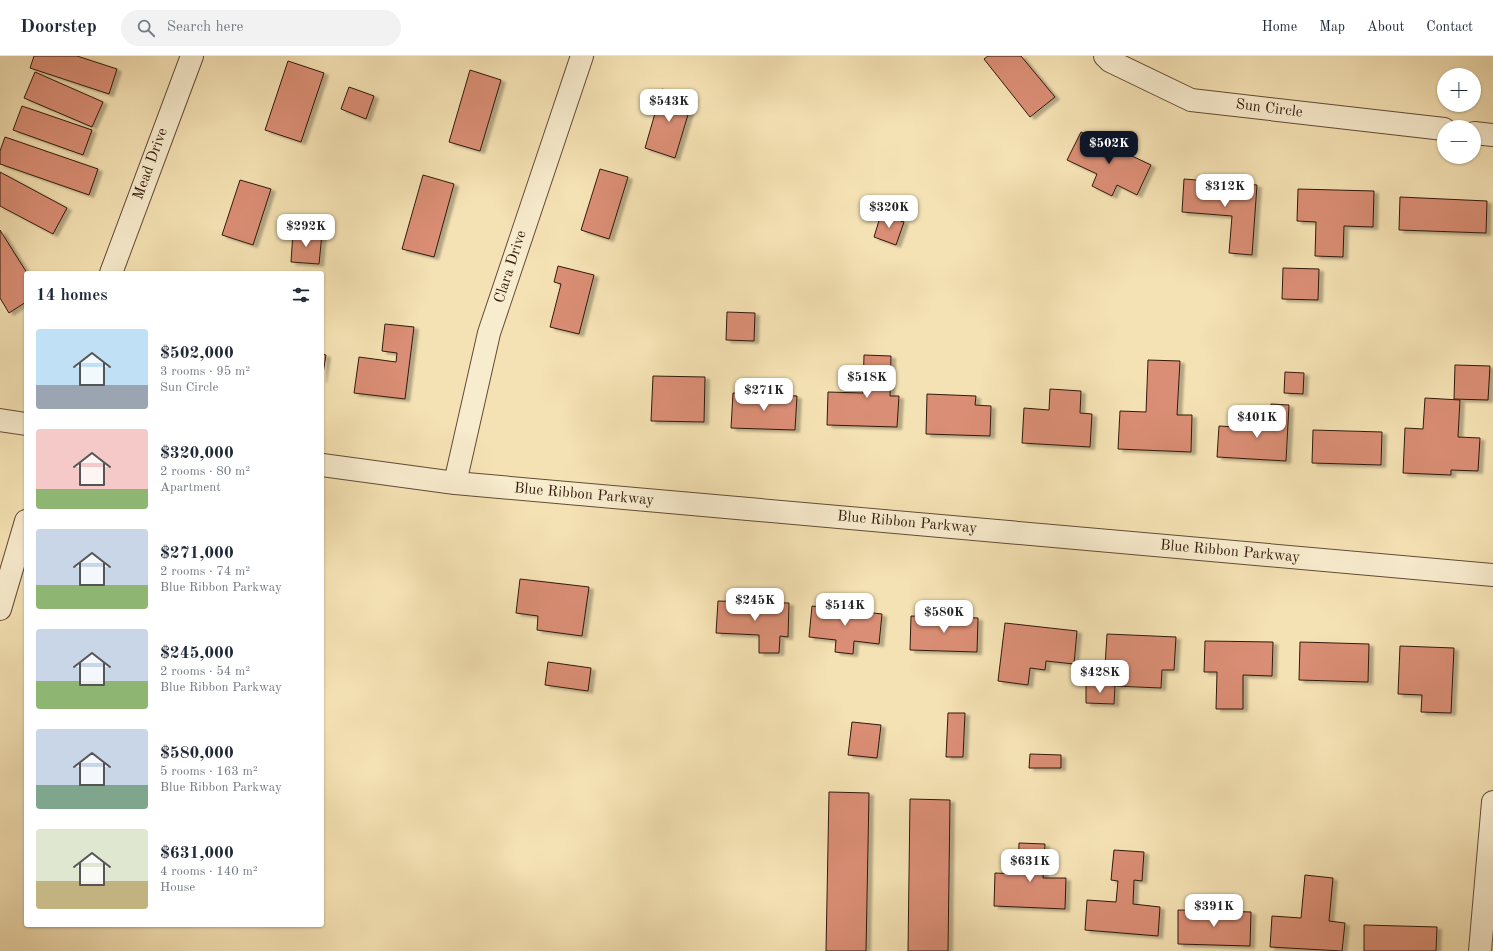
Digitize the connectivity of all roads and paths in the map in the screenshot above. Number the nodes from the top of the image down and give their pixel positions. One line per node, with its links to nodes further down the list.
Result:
1 (192, 56): 7 (street, Mead Drive)
2 (582, 56): 11 (street, Clara Drive)
3 (1105, 56): 4 (street, Sun Circle)
4 (1437, 128)
5 (1481, 134): 6 (street)
6 (1493, 135)
7 (112, 271)
8 (0, 420): 9 (street)
9 (24, 424)
10 (324, 465): 11 (street, Blue Ribbon Parkway)
11 (455, 483): 13 (street, Blue Ribbon Parkway)
12 (24, 528): 14 (street)
13 (1493, 575)
14 (0, 609)
15 (1493, 802): 16 (street)
16 (1480, 951)

